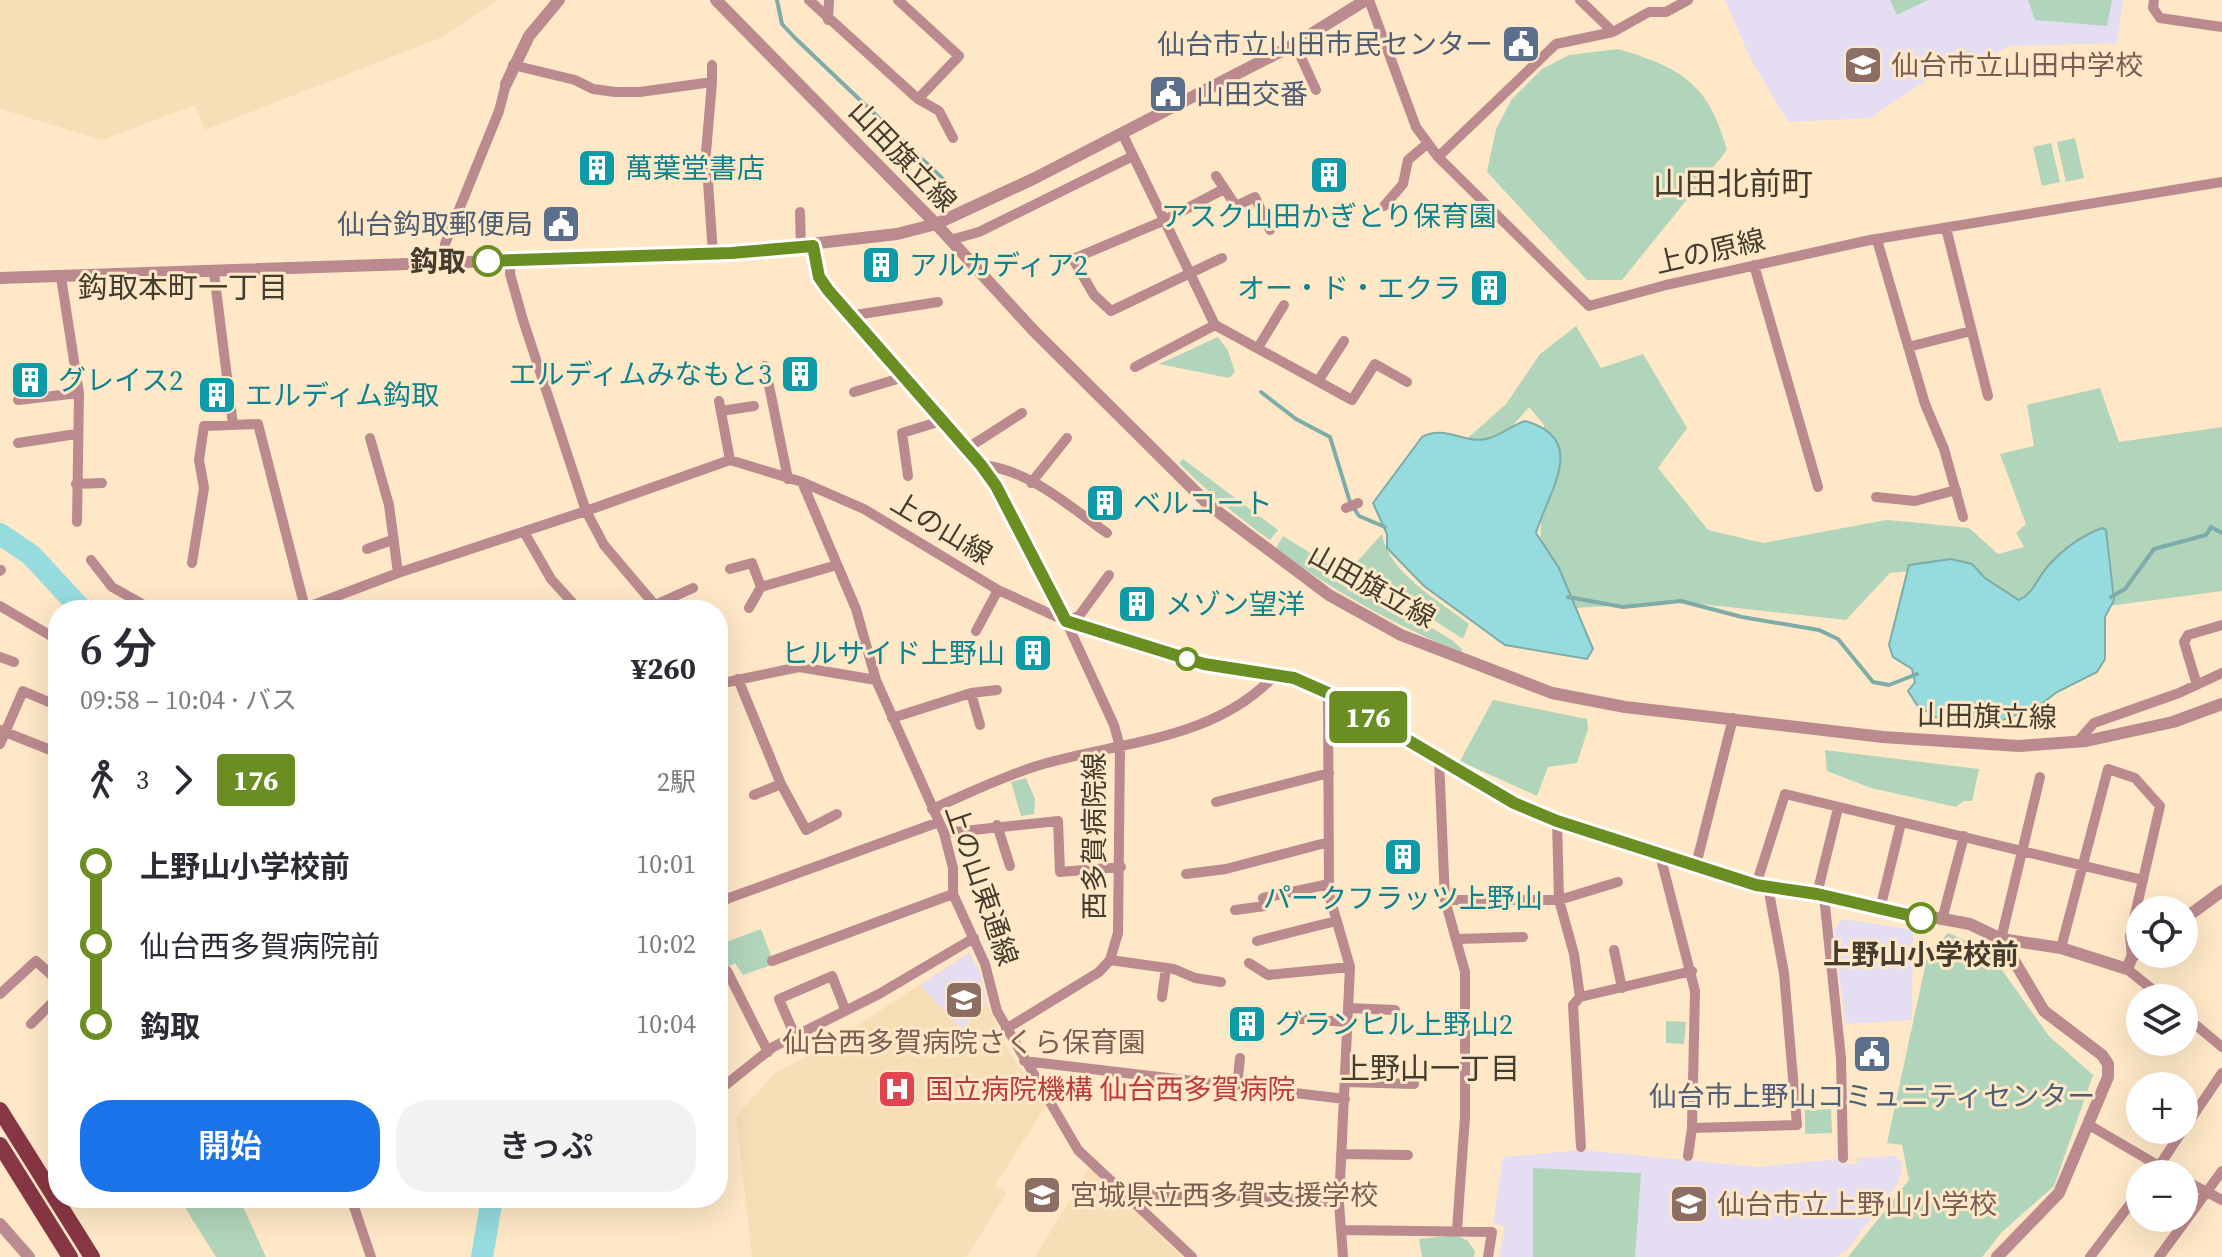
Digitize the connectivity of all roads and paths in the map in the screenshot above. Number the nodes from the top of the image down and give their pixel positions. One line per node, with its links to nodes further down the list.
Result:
1 (559, 0): 14 (street)
2 (716, 0): 31 (street, 山田旗立線)
3 (809, 0): 10 (street)
4 (829, 0): 10 (street)
5 (898, 0): 19 (street)
6 (1368, 0): 13 (street); 22 (street, 上の原線)
7 (1580, 0): 12 (street)
8 (1688, 0): 12 (street)
9 (2154, 0): 11 (street)
10 (828, 20): 19 (street)
11 (2222, 27)
12 (1613, 32): 24 (street)
13 (1295, 44): 18 (street); 20 (street)
14 (513, 65): 16 (street); 17 (street)
15 (712, 65): 16 (street)
16 (712, 82): 37 (street)
17 (506, 84): 40 (street)
18 (1316, 90)
19 (918, 99): 21 (street)
20 (1122, 133): 23 (street); 31 (street)
21 (953, 138)
22 (1428, 143): 24 (street, 上の原線); 28 (street)
23 (1133, 156): 30 (street); 34 (street)
24 (1438, 157): 41 (street, 上の原線)
25 (1216, 176): 27 (street)
26 (2222, 182): 32 (street, 上の原線)
27 (1224, 189): 30 (street); 33 (street)
28 (1384, 206)
29 (800, 212): 36 (street)
30 (1163, 221): 42 (street); 42 (street)
31 (936, 224): 34 (street, 山田旗立線); 36 (street)
32 (1946, 228): 35 (street, 上の原線); 50 (street)
33 (1270, 230)
34 (950, 240): 127 (street, 山田旗立線)
35 (1877, 240): 41 (street, 上の原線); 53 (street)
36 (807, 247): 37 (street); 48 (street, 西多賀病院線)
37 (713, 254): 39 (street)
38 (1222, 258): 42 (street)
39 (511, 260): 40 (street); 85 (street)
40 (443, 262): 43 (street)
41 (1754, 265): 80 (street)
42 (1191, 272): 49 (street)
43 (214, 273): 44 (street); 66 (street)
44 (61, 277): 45 (street); 60 (street)
45 (0, 278)
46 (938, 302): 48 (street)
47 (1284, 305): 52 (street)
48 (849, 316): 56 (street, 西多賀病院線)
49 (1215, 325): 52 (street); 55 (street)
50 (1971, 331): 53 (street); 61 (street)
51 (1344, 341): 57 (street)
52 (1259, 346): 57 (street)
53 (1908, 347): 81 (street)
54 (765, 366): 75 (street)
55 (1135, 367)
56 (904, 377): 59 (street); 65 (street, 西多賀病院線)
57 (1318, 381): 58 (street)
58 (1407, 382)
59 (854, 392)
60 (79, 393): 62 (street); 67 (street)
61 (1988, 396)
62 (18, 400)
63 (754, 406): 72 (street)
64 (1022, 413): 71 (street)
65 (941, 421): 71 (street, 西多賀病院線); 74 (street)
66 (233, 425): 93 (street); 102 (street)
67 (76, 434): 70 (street); 79 (street)
68 (370, 438): 90 (street)
69 (1067, 438): 78 (street)
70 (18, 443)
71 (966, 449): 73 (street, 西多賀病院線)
72 (730, 460): 75 (street, 上の山線); 85 (street)
73 (981, 465): 78 (street); 109 (street, 西多賀病院線)
74 (908, 476)
75 (788, 479): 76 (street, 上の山線)
76 (802, 482): 94 (street, 上の山東通線); 100 (street, 上の山線)
77 (102, 483): 79 (street)
78 (1031, 483): 89 (street)
79 (76, 484): 87 (street)
80 (1818, 487)
81 (1956, 490): 82 (street); 86 (street)
82 (1876, 497)
83 (1358, 503): 84 (street)
84 (1346, 508)
85 (586, 511): 88 (street); 105 (street)
86 (1963, 517)
87 (77, 522)
88 (524, 532): 96 (street); 104 (street)
89 (1107, 533)
90 (392, 540): 91 (street); 96 (street)
91 (367, 549)
92 (91, 560): 101 (street)
93 (192, 563)
94 (837, 565): 98 (street); 118 (street, 上の山東通線)
95 (730, 569): 98 (street)
96 (398, 573): 103 (street)
97 (1109, 575): 109 (street)
98 (761, 587): 108 (street)
99 (693, 588): 106 (street)
100 (998, 590): 109 (street, 上の山線); 111 (street)
101 (135, 600)
102 (300, 600)
103 (326, 600)
104 (570, 600)
105 (650, 600)
106 (671, 600)
107 (0, 606): 112 (street)
108 (749, 608)
109 (1066, 621): 116 (street, 上の山線); 132 (street, 西多賀病院線)
110 (2222, 625): 120 (street)
111 (976, 631)
112 (48, 634)
113 (0, 657): 114 (street)
114 (14, 662)
115 (2222, 673): 120 (street)
116 (1275, 675): 123 (street, 上の山線); 132 (street)
117 (738, 679): 118 (street); 119 (street); 137 (street)
118 (876, 680): 126 (street, 上の山東通線)
119 (728, 682)
120 (2197, 685): 130 (street)
121 (997, 690): 122 (street)
122 (971, 693): 126 (street); 128 (street)
123 (1328, 693): 134 (street, 上の山線); 135 (street)
124 (48, 702): 129 (street)
125 (2222, 704): 130 (street, 山田旗立線)
126 (892, 718): 141 (street, 上の山東通線)
127 (1733, 718): 130 (street, 山田旗立線); 152 (street)
128 (980, 725)
129 (2, 731): 131 (street); 133 (street)
130 (2078, 741)
131 (0, 744)
132 (1120, 747): 141 (street); 155 (street, 西多賀病院線)
133 (48, 749)
134 (1439, 760): 143 (street, 上の山線); 166 (street)
135 (1329, 773): 139 (street); 149 (street)
136 (2040, 777): 151 (street)
137 (781, 784): 138 (street); 142 (street)
138 (754, 795)
139 (1216, 802)
140 (1838, 808): 145 (street); 160 (street); 163 (street)
141 (932, 809): 144 (street, 上の山東通線)
142 (837, 814)
143 (1557, 821): 150 (street, 上の山線); 167 (street)
144 (939, 822): 147 (street, 上の山東通線); 165 (street)
145 (1901, 823): 148 (street); 168 (street)
146 (997, 825): 147 (street); 153 (street); 155 (street)
147 (944, 833): 162 (street, 上の山東通線)
148 (1964, 836): 151 (street); 171 (street)
149 (1329, 842): 156 (street); 159 (street)
150 (1659, 851): 152 (street, 上の山線); 187 (street)
151 (2022, 852): 154 (street); 176 (street)
152 (1696, 865): 160 (street, 上の山線)
153 (1010, 866)
154 (2081, 866): 157 (street); 157 (street); 178 (street)
155 (1121, 867): 181 (street, 西多賀病院線)
156 (1186, 874)
157 (2143, 880): 164 (street)
158 (1618, 882): 167 (street)
159 (1329, 884): 170 (street); 172 (street)
160 (1762, 886): 163 (street, 上の山線); 219 (street)
161 (2222, 891): 169 (street)
162 (953, 894): 174 (street, 上の山東通線); 182 (street)
163 (1820, 895): 168 (street, 上の山線); 225 (street)
164 (2139, 896)
165 (728, 899)
166 (1445, 900): 167 (street); 175 (street)
167 (1559, 900): 195 (street)
168 (1880, 909): 171 (street, 上の山線)
169 (2198, 909)
170 (1235, 910)
171 (1942, 920): 176 (street, 上の山線)
172 (1336, 921): 177 (street); 184 (street)
173 (1523, 937): 175 (street)
174 (974, 938): 198 (street); 204 (street, 上の山東通線)
175 (1458, 939): 238 (street)
176 (2001, 939): 178 (street, 上の山線); 218 (street)
177 (1257, 941)
178 (2061, 948): 180 (street, 上の山線)
179 (1614, 950): 192 (street)
180 (2126, 958)
181 (1110, 960): 185 (street); 204 (street, 西多賀病院線)
182 (772, 961)
183 (1249, 963): 184 (street)
184 (1350, 967): 197 (street)
185 (1166, 968): 190 (street); 194 (street)
186 (2140, 968): 191 (street)
187 (1692, 971): 192 (street); 219 (street)
188 (48, 972): 193 (street)
189 (728, 973): 207 (street)
190 (1221, 982)
191 (2152, 984)
192 (1622, 988): 195 (street)
193 (0, 994)
194 (1162, 997)
195 (1580, 997): 221 (street)
196 (48, 1007): 202 (street)
197 (1348, 1008): 199 (street); 201 (street)
198 (845, 1009): 205 (street); 205 (street)
199 (1395, 1010)
200 (1301, 1019): 201 (street)
201 (1348, 1022): 211 (street)
202 (31, 1024)
203 (2198, 1027): 206 (street)
204 (1006, 1029): 209 (street, 上の山東通線)
205 (795, 1036): 207 (street)
206 (2222, 1047)
207 (768, 1052): 212 (street)
208 (1240, 1058): 214 (street)
209 (1024, 1061): 214 (street); 231 (street, 上の山東通線)
210 (2222, 1073): 216 (street)
211 (1345, 1082): 213 (street); 215 (street)
212 (728, 1083)
213 (1414, 1084)
214 (1237, 1087): 215 (street)
215 (1345, 1099): 222 (street)
216 (2198, 1109)
217 (0, 1110): 228 (main road)
218 (2089, 1125): 226 (street); 247 (street)
219 (1692, 1128): 224 (street)
220 (0, 1145): 241 (main road)
221 (1581, 1147)
222 (1341, 1154): 223 (street); 233 (street)
223 (1408, 1155)
224 (1688, 1156)
225 (1843, 1158)
226 (2141, 1160)
227 (2222, 1171): 230 (street)
228 (48, 1187)
229 (2198, 1188): 230 (street)
230 (2206, 1192): 232 (street); 249 (street)
231 (1128, 1194): 233 (street); 244 (street, 上の山東通線)
232 (2222, 1200)
233 (1339, 1203): 239 (street)
234 (61, 1208): 242 (main road)
235 (354, 1208): 243 (street)
236 (2126, 1209): 248 (street)
237 (0, 1224): 240 (street)
238 (1457, 1229): 239 (street); 246 (street)
239 (1342, 1230): 245 (street)
240 (29, 1257)
241 (70, 1257)
242 (92, 1257)
243 (371, 1257)
244 (1192, 1257)
245 (1343, 1257)
246 (1488, 1257)
247 (1997, 1257)
248 (2090, 1257)
249 (2159, 1257)

